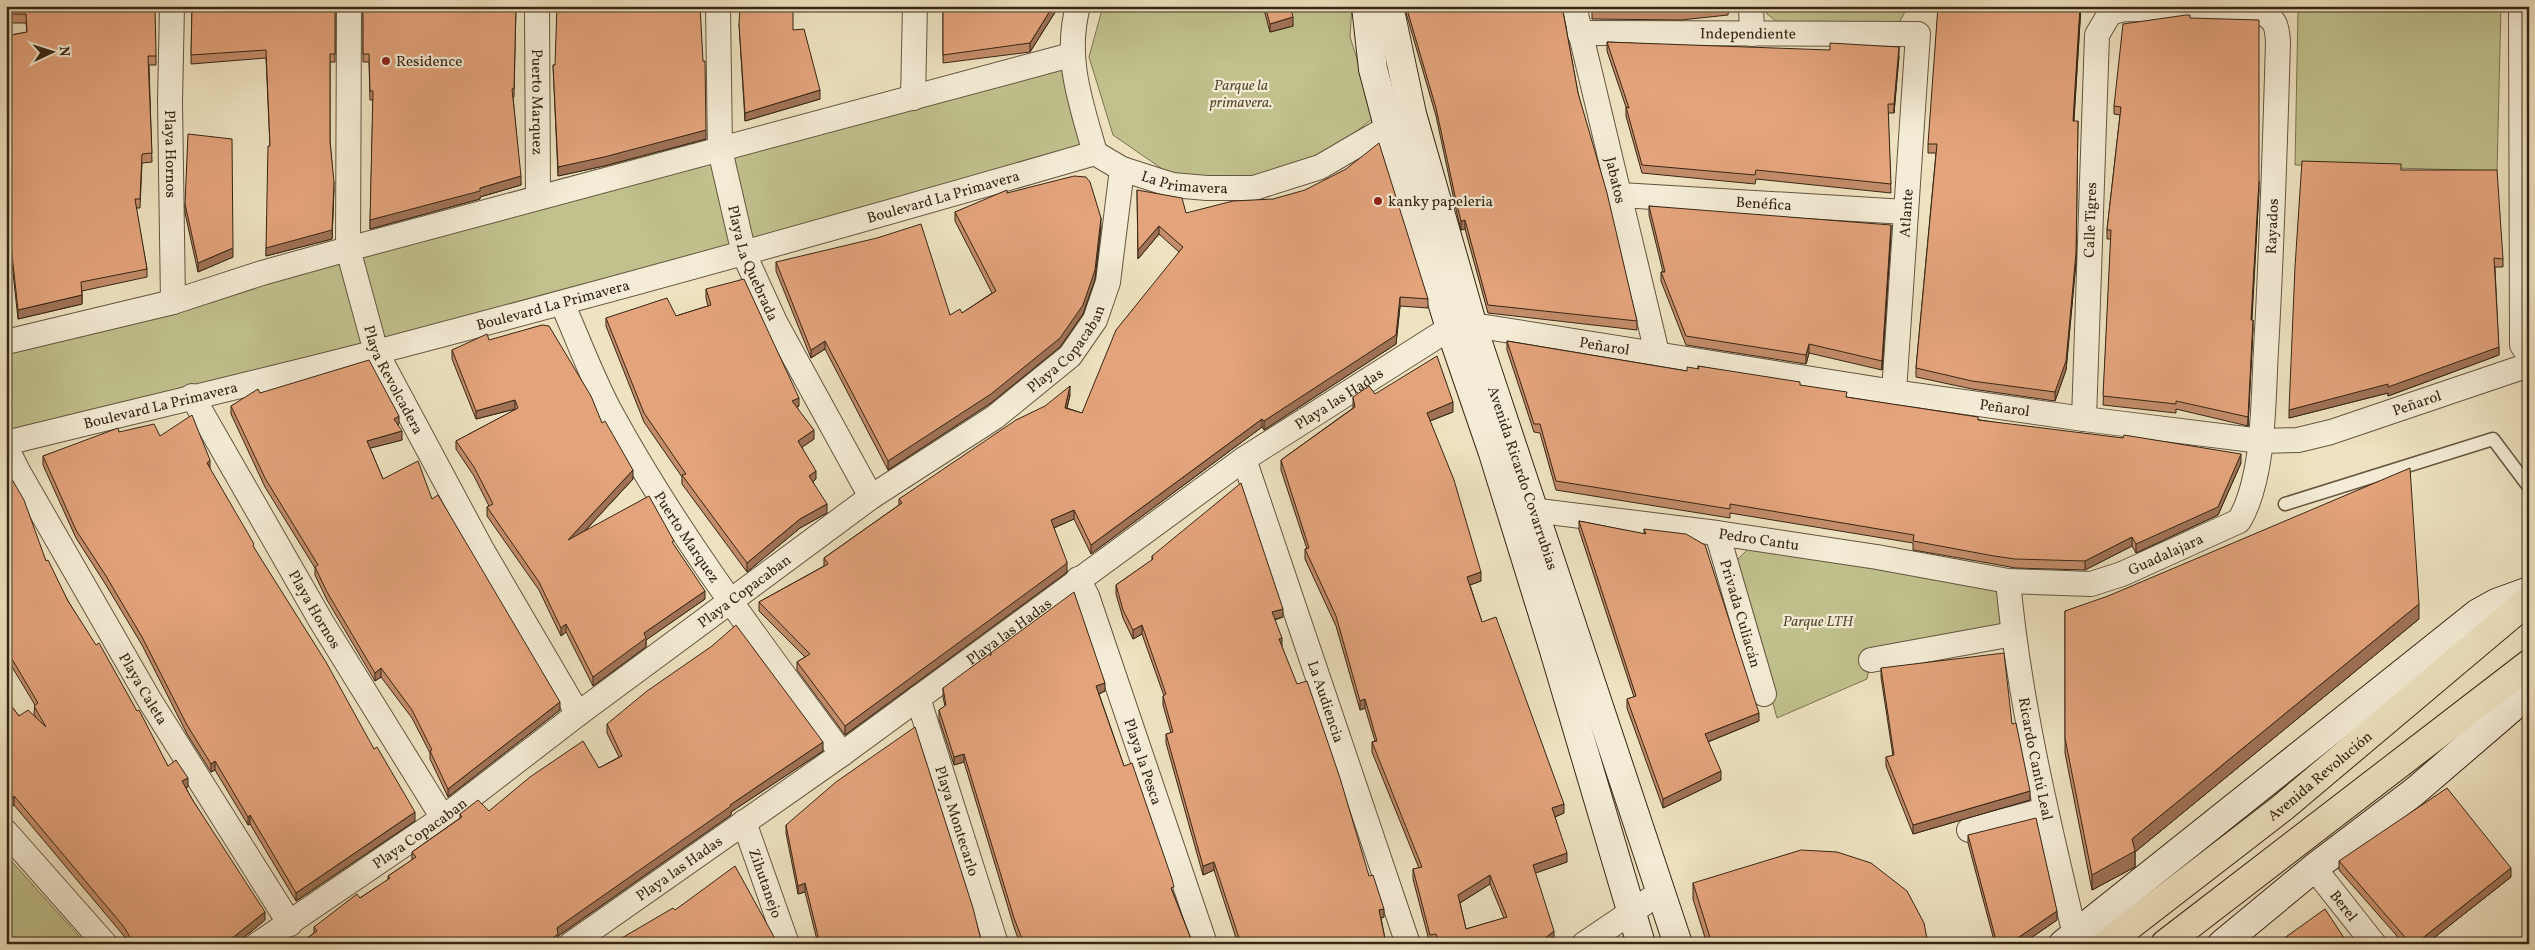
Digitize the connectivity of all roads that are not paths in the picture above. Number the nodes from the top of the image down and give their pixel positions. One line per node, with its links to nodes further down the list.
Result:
1 (172, 6): 27 (street, Playa Hornos)
2 (349, 6): 25 (street, Playa Revolcadera)
3 (537, 6): 23 (street, Puerto Marquez)
4 (718, 6): 19 (street, Playa La Quebrada)
5 (915, 6): 17 (street)
6 (1078, 6): 16 (street)
7 (1366, 6): 18 (street, Avenida Ricardo Covarrubias)
8 (1389, 6): 18 (street, Avenida Ricardo Covarrubias)
9 (1574, 6): 13 (street, Jabatos)
10 (1751, 6): 14 (street)
11 (2521, 6): 33 (street)
12 (2104, 22): 37 (street, Calle Tigres); 38 (street, Rayados)
13 (1578, 33): 14 (street, Independiente); 22 (street, Jabatos)
14 (1752, 34): 15 (street, Independiente)
15 (1918, 34): 24 (street, Atlante)
16 (1071, 55): 17 (street); 20 (street)
17 (913, 98): 19 (street)
18 (1400, 120): 21 (street, La Primavera); 29 (street, Avenida Ricardo Covarrubias)
19 (720, 150): 23 (street); 26 (street, Playa La Quebrada)
20 (1095, 153): 21 (street, La Primavera); 26 (street, Boulevard La Primavera)
21 (1122, 169): 43 (street, Playa Copacaban)
22 (1620, 194): 24 (street, Benéfica); 32 (street, Jabatos)
23 (538, 197): 25 (street)
24 (1906, 212): 35 (street, Atlante)
25 (348, 249): 27 (street); 31 (street, Playa Revolcadera)
26 (744, 254): 28 (street, Boulevard La Primavera); 43 (street, Playa La Quebrada)
27 (173, 302): 30 (street)
28 (562, 303): 31 (street, Boulevard La Primavera); 51 (street, Puerto Marquez)
29 (1461, 326): 32 (street, Peñarol); 41 (street, Playa las Hadas); 45 (street, Avenida Ricardo Covarrubias)
30 (6, 342)
31 (376, 352): 36 (street, Boulevard La Primavera); 58 (street, Playa Revolcadera)
32 (1657, 353): 35 (street, Peñarol)
33 (2529, 355)
34 (2529, 365): 38 (street, Peñarol)
35 (1894, 392): 37 (street, Peñarol)
36 (192, 396): 39 (street, Boulevard La Primavera); 61 (street, Playa Hornos)
37 (2084, 419): 38 (street, Peñarol)
38 (2261, 441): 48 (street, Guadalajara)
39 (6, 443)
40 (6, 447): 68 (street, Playa Caleta)
41 (1244, 459): 47 (street, Playa las Hadas); 76 (street, La Audiencia)
42 (2529, 487): 44 (lane)
43 (871, 497): 51 (street, Playa Copacaban)
44 (2285, 504)
45 (1521, 508): 46 (street, Pedro Cantu); 66 (street, Avenida Ricardo Covarrubias); 67 (street, Avenida Ricardo Covarrubias)
46 (1717, 533): 48 (street, Pedro Cantu); 56 (street, Privada Culiacán)
47 (1078, 579): 57 (street, Playa las Hadas); 75 (street, Playa la Pesca)
48 (2008, 580): 52 (street, Ricardo Cantú Leal)
49 (2529, 591): 69 (street)
50 (2529, 600): 80 (main road, Avenida Revolución)
51 (730, 602): 58 (street, Playa Copacaban); 59 (street, Puerto Marquez)
52 (2013, 634): 53 (street); 60 (street, Ricardo Cantú Leal)
53 (1871, 660)
54 (2529, 664): 81 (main road)
55 (2529, 693): 65 (street)
56 (1764, 694)
57 (918, 698): 59 (street, Playa las Hadas); 74 (street, Playa Montecarlo)
58 (578, 714): 61 (street, Playa Copacaban)
59 (842, 754): 62 (street, Playa las Hadas)
60 (2046, 810): 63 (street); 69 (street, Ricardo Cantú Leal)
61 (443, 818): 68 (street, Playa Copacaban)
62 (744, 822): 72 (street, Playa las Hadas); 73 (street, Zihutanejo)
63 (1969, 830)
64 (6, 832): 70 (street)
65 (2314, 868): 82 (street); 83 (street, Berel)
66 (1661, 892): 67 (street); 79 (street, Avenida Ricardo Covarrubias)
67 (1631, 912): 77 (street); 78 (street, Avenida Ricardo Covarrubias)
68 (290, 924): 71 (street, Playa Copacaban)
69 (2069, 939)
70 (104, 944)
71 (258, 944)
72 (571, 944)
73 (787, 944)
74 (996, 944)
75 (1205, 944)
76 (1408, 944)
77 (1584, 944)
78 (1641, 944)
79 (1678, 944)
80 (2106, 944)
81 (2165, 944)
82 (2222, 944)
83 (2374, 944)

